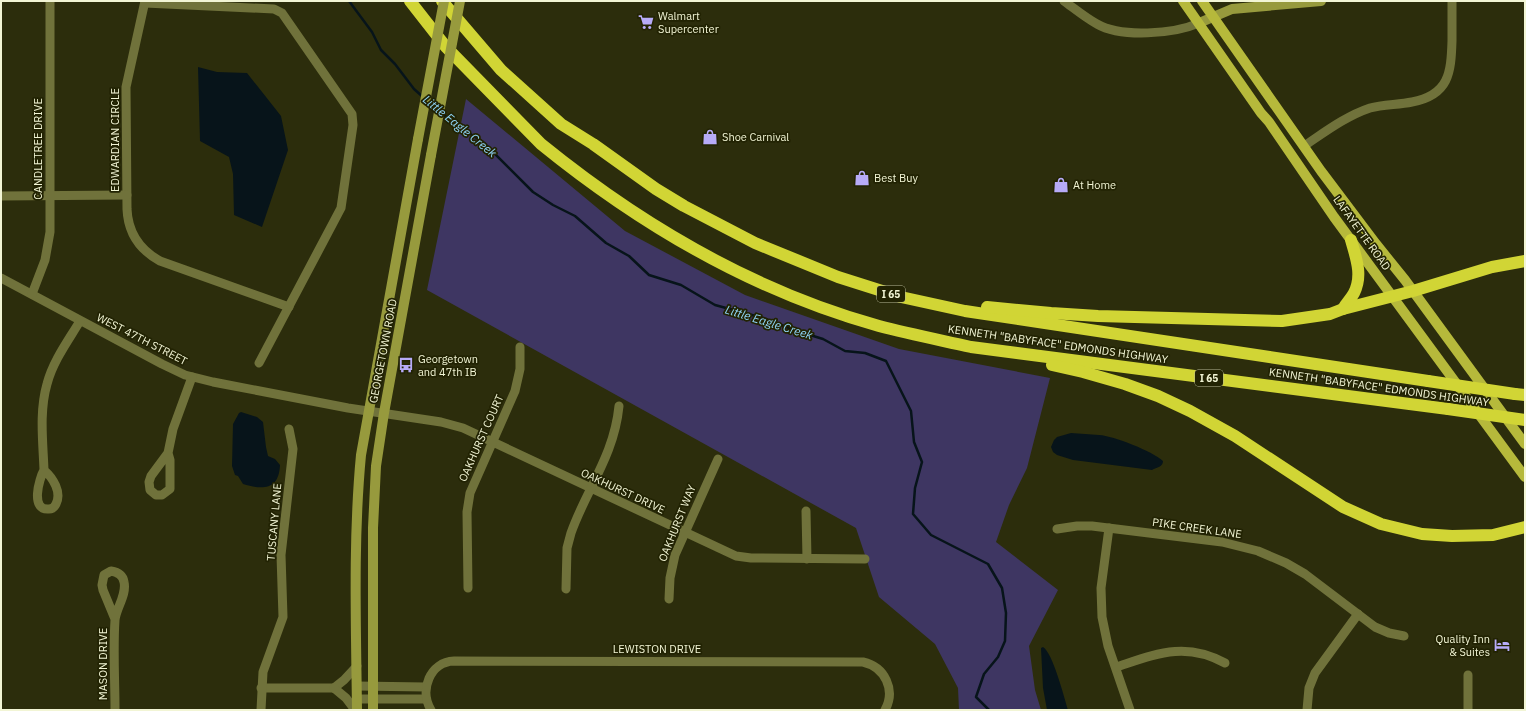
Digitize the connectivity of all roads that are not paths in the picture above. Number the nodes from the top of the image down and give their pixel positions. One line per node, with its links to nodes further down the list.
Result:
1 (50, 1): 16 (street, CANDLETREE DRIVE)
2 (410, 1): 27 (highway, KENNETH "BABYFACE" EDMONDS HIGHWAY / I 65)
3 (443, 1): 20 (highway, KENNETH "BABYFACE" EDMONDS HIGHWAY / I 65); 33 (main road, GEORGETOWN ROAD, bridge)
4 (460, 1): 33 (main road, GEORGETOWN ROAD, bridge)
5 (1064, 1): 12 (street)
6 (1183, 1): 12 (main road, LAFAYETTE ROAD)
7 (1202, 1): 11 (main road, LAFAYETTE ROAD)
8 (1322, 1): 11 (main road)
9 (1452, 1): 13 (street)
10 (145, 2): 14 (street, EDWARDIAN CIRCLE); 24 (street, EDWARDIAN CIRCLE)
11 (1213, 16): 12 (main road); 13 (main road, LAFAYETTE ROAD)
12 (1199, 23): 17 (main road, LAFAYETTE ROAD)
13 (1304, 146): 21 (main road, LAFAYETTE ROAD)
14 (127, 195): 16 (street); 24 (street, EDWARDIAN CIRCLE)
15 (1, 196): 16 (street)
16 (50, 196): 22 (street, CANDLETREE DRIVE)
17 (1351, 240): 23 (main road, LAFAYETTE ROAD); 25 (highway)
18 (1525, 261): 21 (highway)
19 (1, 278): 22 (street, WEST 47TH STREET)
20 (848, 281): 25 (highway); 31 (highway, KENNETH "BABYFACE" EDMONDS HIGHWAY / I 65, bridge)
21 (1413, 291): 23 (highway); 37 (main road, LAFAYETTE ROAD)
22 (32, 294): 26 (street, WEST 47TH STREET)
23 (1393, 296): 25 (highway); 41 (main road, LAFAYETTE ROAD)
24 (289, 307): 29 (street, EDWARDIAN CIRCLE)
25 (1343, 308)
26 (80, 321): 30 (street, WEST 47TH STREET); 40 (street)
27 (971, 346): 34 (highway, KENNETH "BABYFACE" EDMONDS HIGHWAY / I 65, bridge); 44 (highway)
28 (520, 347): 36 (street, OAKHURST COURT)
29 (259, 363)
30 (192, 377): 33 (street, WEST 47TH STREET); 38 (street)
31 (1520, 394)
32 (619, 406): 42 (street)
33 (376, 412): 36 (street, OAKHURST DRIVE); 57 (main road, GEORGETOWN ROAD); 61 (main road, GEORGETOWN ROAD)
34 (1525, 420)
35 (289, 429): 62 (street, TUSCANY LANE)
36 (493, 442): 42 (street, OAKHURST DRIVE); 50 (street, OAKHURST COURT)
37 (1525, 444)
38 (168, 453)
39 (718, 459): 47 (street, OAKHURST WAY)
40 (44, 470)
41 (1525, 477)
42 (591, 489): 47 (street, OAKHURST DRIVE); 51 (street)
43 (806, 511): 48 (street)
44 (1525, 527)
45 (1109, 528): 46 (street, PIKE CREEK LANE); 53 (street, PIKE CREEK LANE); 58 (street)
46 (1057, 529)
47 (684, 533): 48 (street, OAKHURST DRIVE); 52 (street, OAKHURST WAY)
48 (807, 559): 49 (street, OAKHURST DRIVE)
49 (865, 559)
50 (468, 588)
51 (566, 589)
52 (669, 599)
53 (1358, 614): 55 (street, PIKE CREEK LANE); 74 (street)
54 (115, 618): 67 (street, MASON DRIVE)
55 (1404, 636)
56 (1225, 663): 58 (street)
57 (357, 666): 60 (main road, GEORGETOWN ROAD); 63 (street)
58 (1116, 667): 73 (street)
59 (1468, 675): 75 (street)
60 (357, 686): 61 (street); 65 (main road, GEORGETOWN ROAD)
61 (373, 686): 64 (street); 66 (main road, GEORGETOWN ROAD)
62 (261, 688): 63 (street); 68 (street, TUSCANY LANE)
63 (334, 688): 69 (street)
64 (426, 693): 66 (street); 71 (street); 72 (street, LEWISTON DRIVE)
65 (357, 699): 66 (street); 69 (main road, GEORGETOWN ROAD)
66 (373, 699): 70 (main road, GEORGETOWN ROAD)
67 (115, 710)
68 (261, 710)
69 (356, 710)
70 (373, 710)
71 (431, 710)
72 (885, 710)
73 (1130, 710)
74 (1307, 710)
75 (1468, 710)

